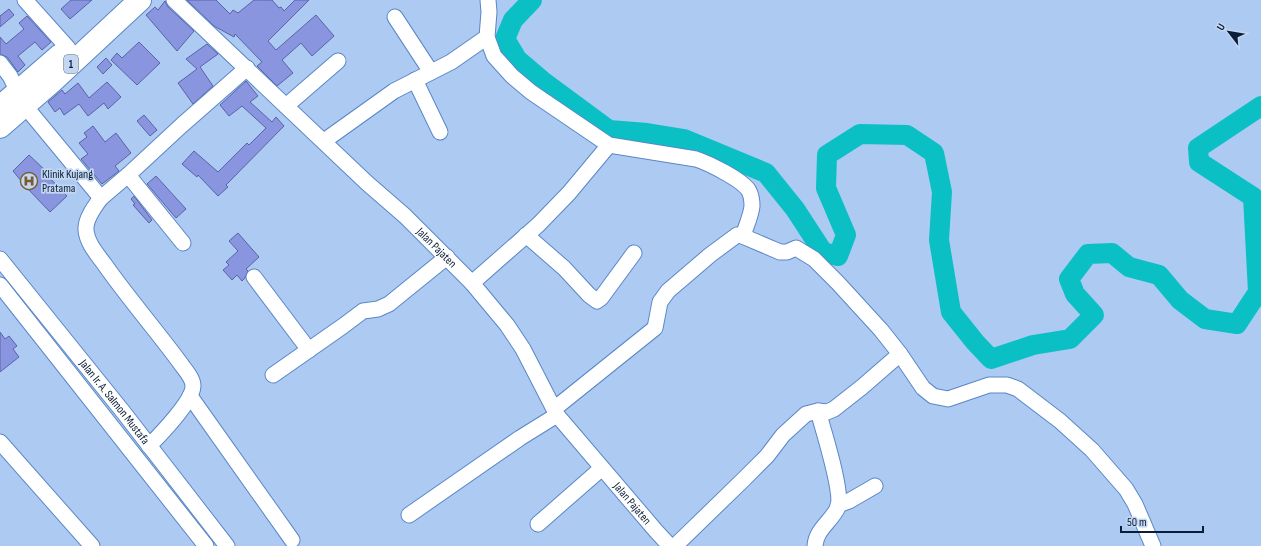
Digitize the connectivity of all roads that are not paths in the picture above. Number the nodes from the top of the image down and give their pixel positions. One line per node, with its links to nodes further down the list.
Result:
1 (25, 0): 8 (street)
2 (120, 0): 8 (highway, 1)
3 (140, 0): 14 (highway, 1)
4 (174, 0): 11 (street, Jalan Pajaten)
5 (488, 0): 7 (street)
6 (395, 17): 12 (street)
7 (487, 37): 12 (street); 20 (street)
8 (68, 48): 14 (highway, 1)
9 (338, 61): 15 (street)
10 (0, 63): 14 (street)
11 (247, 68): 15 (street, Jalan Pajaten); 21 (street)
12 (431, 72): 13 (street)
13 (414, 80): 18 (street); 19 (street)
14 (21, 98): 16 (highway, 1); 17 (highway, 1); 22 (street)
15 (286, 106): 19 (street, Jalan Pajaten)
16 (0, 107)
17 (0, 127)
18 (440, 132)
19 (324, 141): 27 (street, Jalan Pajaten)
20 (609, 146): 23 (street); 24 (street)
21 (128, 175): 22 (street); 25 (street)
22 (101, 198): 37 (street)
23 (526, 235): 26 (street); 30 (street)
24 (743, 236): 35 (street); 39 (street)
25 (184, 243)
26 (634, 253)
27 (447, 257): 30 (street, Jalan Pajaten); 34 (street)
28 (0, 259): 32 (street, Jalan Ir. A. Salmon Mustafa)
29 (254, 277): 34 (street)
30 (472, 283): 39 (street, Jalan Pajaten)
31 (0, 285): 33 (street, Jalan Ir. A. Salmon Mustafa)
32 (34, 301): 33 (street); 41 (street, Jalan Ir. A. Salmon Mustafa)
33 (21, 311): 50 (street, Jalan Ir. A. Salmon Mustafa)
34 (309, 350): 36 (street)
35 (900, 354): 38 (street); 54 (street)
36 (273, 375)
37 (190, 396): 41 (street); 48 (street)
38 (818, 411): 44 (street); 52 (street)
39 (555, 412): 42 (street, Jalan Pajaten); 45 (street)
40 (0, 442): 49 (street)
41 (149, 446): 51 (street, Jalan Ir. A. Salmon Mustafa)
42 (602, 468): 46 (street); 47 (street, Jalan Pajaten)
43 (875, 486): 44 (street)
44 (838, 505): 53 (street)
45 (409, 516)
46 (538, 524)
47 (663, 538)
48 (292, 540)
49 (92, 546)
50 (206, 546)
51 (227, 546)
52 (675, 546)
53 (816, 546)
54 (1153, 546)

